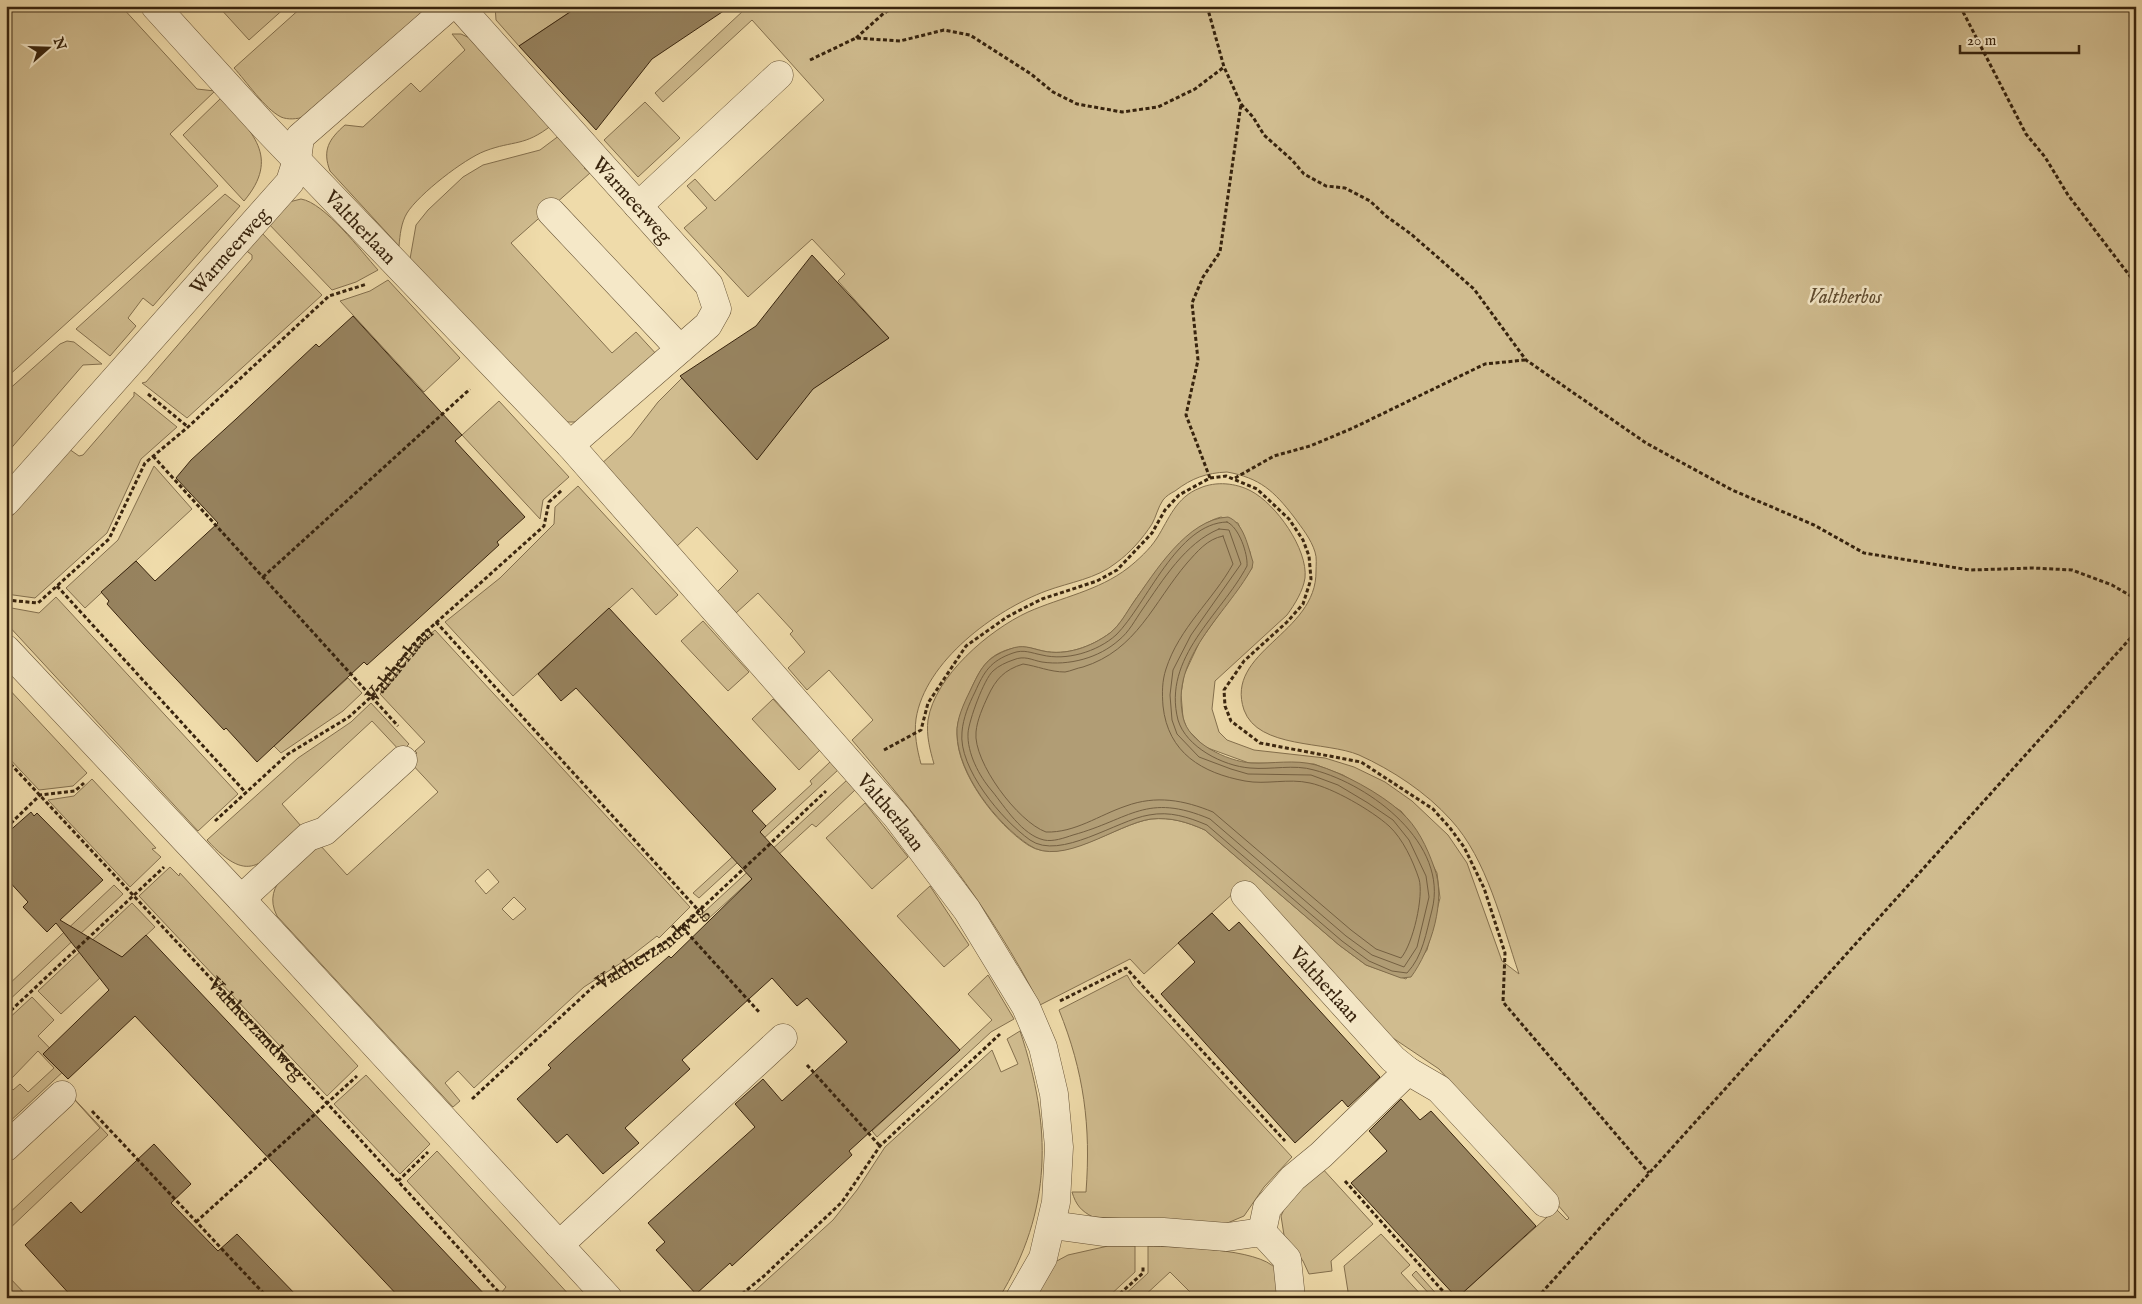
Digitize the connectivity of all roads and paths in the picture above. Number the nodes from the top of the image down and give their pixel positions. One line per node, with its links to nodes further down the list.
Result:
1 (155, 6): 11 (street, Valtherlaan)
2 (450, 6): 11 (street, Warmeerweg)
3 (459, 6): 12 (street, Warmeerweg)
4 (897, 6): 7 (path)
5 (1207, 6): 8 (path)
6 (1960, 6): 15 (path)
7 (856, 38): 8 (path); 9 (path)
8 (1224, 66): 10 (path)
9 (779, 75): 12 (street)
10 (1241, 104): 17 (path); 24 (path)
11 (297, 160): 14 (street, Valtherlaan); 19 (street, Warmeerweg)
12 (638, 206): 16 (street, Warmeerweg)
13 (551, 212): 16 (street)
14 (398, 263): 18 (street, Valtherlaan); 20 (path)
15 (2136, 284)
16 (680, 350): 21 (street)
17 (1526, 360): 25 (path); 29 (path)
18 (495, 366): 21 (street, Valtherlaan); 27 (path)
19 (122, 372): 20 (path); 26 (street, Warmeerweg)
20 (188, 427): 22 (path)
21 (570, 445): 23 (street, Valtherlaan)
22 (153, 456): 27 (path); 28 (path)
23 (588, 466): 31 (path, Valtherlaan); 38 (street, Valtherlaan)
24 (1210, 478): 25 (path); 38 (path, Valtherzandweg)
25 (1235, 478): 58 (path)
26 (6, 502)
27 (263, 577): 34 (path)
28 (57, 586): 30 (path); 39 (path)
29 (2136, 599)
30 (6, 600)
31 (436, 622): 34 (path, Valtherlaan); 46 (path)
32 (2136, 632): 58 (path)
33 (6, 649): 35 (street)
34 (372, 696): 37 (path); 39 (path, Valtherlaan)
35 (109, 758): 40 (path); 42 (street)
36 (6, 760): 40 (path, Valtherzandweg)
37 (403, 760): 45 (street)
38 (852, 766): 46 (path, Valtherzandweg); 48 (street, Valtherlaan)
39 (246, 793): 42 (path, Valtherlaan)
40 (40, 795): 41 (path); 44 (path, Valtherzandweg)
41 (6, 828)
42 (189, 844): 44 (path, Valtherlaan); 45 (street)
43 (1245, 895): 51 (street, Valtherlaan)
44 (133, 896): 47 (path, Valtherlaan); 53 (path, Valtherzandweg)
45 (241, 899): 50 (street)
46 (699, 911): 55 (path, Valtherzandweg)
47 (6, 1016)
48 (1030, 1016): 57 (path); 62 (street, Valtherlaan); 68 (path)
49 (783, 1038): 64 (street)
50 (383, 1053): 53 (path); 55 (street)
51 (1408, 1071): 57 (street); 60 (street, Valtherlaan)
52 (62, 1095): 56 (street)
53 (327, 1103): 59 (path, Valtherzandweg); 61 (path)
54 (91, 1110): 61 (path)
55 (450, 1126): 59 (path, Valtherzandweg); 64 (street)
56 (6, 1147)
57 (1314, 1160): 63 (street); 71 (path)
58 (1649, 1173): 72 (path)
59 (398, 1181): 66 (path, Valtherzandweg)
60 (1545, 1203)
61 (196, 1222): 65 (path)
62 (1052, 1224): 63 (street); 69 (street, Valtherlaan)
63 (1262, 1232): 70 (street)
64 (559, 1245): 67 (street)
65 (268, 1298)
66 (504, 1298)
67 (608, 1298)
68 (736, 1298)
69 (1020, 1298)
70 (1291, 1298)
71 (1449, 1298)
72 (1537, 1298)

